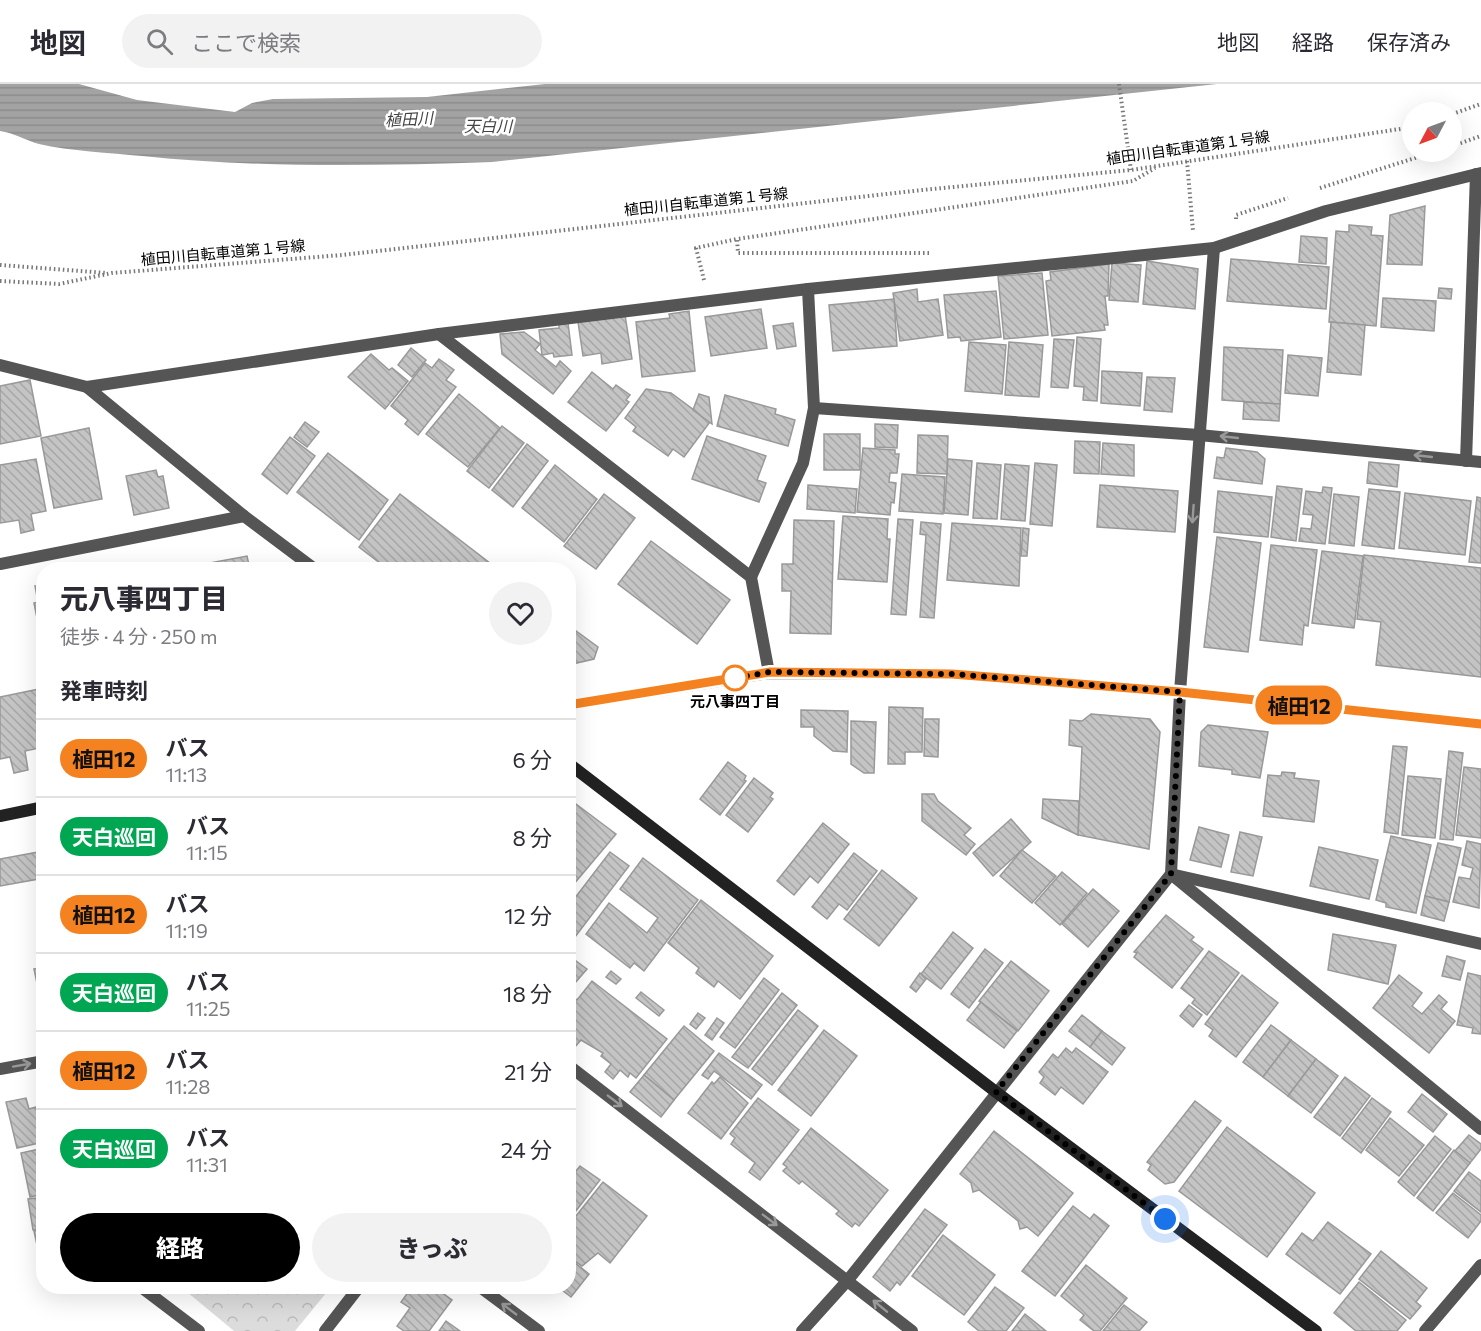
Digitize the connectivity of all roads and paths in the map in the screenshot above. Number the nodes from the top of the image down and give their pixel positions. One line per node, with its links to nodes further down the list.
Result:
1 (1119, 84): 9 (path)
2 (1481, 104): 3 (path)
3 (1462, 111)
4 (1402, 129): 7 (path, 植田川自転車道第１号線)
5 (1481, 136): 6 (path)
6 (1462, 143)
7 (1187, 161): 8 (path, 植田川自転車道第１号線); 13 (path)
8 (1158, 166): 9 (path, 植田川自転車道第１号線); 11 (path)
9 (1131, 170): 15 (path, 植田川自転車道第１号線)
10 (1479, 173): 12 (street); 25 (street)
11 (737, 239): 16 (path); 19 (path)
12 (1214, 248): 13 (street); 24 (street)
13 (1195, 250): 16 (street)
14 (0, 265): 15 (path)
15 (112, 273): 17 (path, 植田川自転車道第１号線)
16 (938, 276): 18 (street)
17 (0, 281)
18 (808, 289): 19 (street); 23 (street)
19 (710, 301): 20 (street)
20 (439, 334): 22 (street); 30 (street)
21 (0, 365): 22 (street)
22 (87, 387): 27 (street)
23 (814, 408): 24 (street); 30 (street)
24 (1199, 435): 25 (street, one-way to 24); 32 (street, one-way to 32)
25 (1466, 461): 26 (street)
26 (1481, 462)
27 (244, 516): 28 (street); 29 (street)
28 (305, 562)
29 (0, 564)
30 (751, 576): 31 (street)
31 (770, 672): 32 (street); 33 (street)
32 (1180, 692): 34 (street); 38 (street)
33 (576, 704)
34 (1481, 724)
35 (576, 770): 43 (street)
36 (36, 809): 37 (street)
37 (0, 816)
38 (1171, 874): 39 (street); 43 (street); 44 (street)
39 (1481, 944)
40 (36, 1062): 41 (street, one-way to 40)
41 (0, 1069)
42 (576, 1071): 46 (street, one-way to 46)
43 (996, 1092): 46 (street); 55 (street)
44 (1481, 1128)
45 (1481, 1265): 56 (street)
46 (848, 1280): 53 (street); 54 (street, one-way to 46)
47 (150, 1294): 50 (street)
48 (354, 1294): 51 (street)
49 (489, 1294): 52 (street, one-way to 49)
50 (199, 1331)
51 (325, 1331)
52 (539, 1331)
53 (802, 1331)
54 (912, 1331)
55 (1316, 1331)
56 (1425, 1331)

